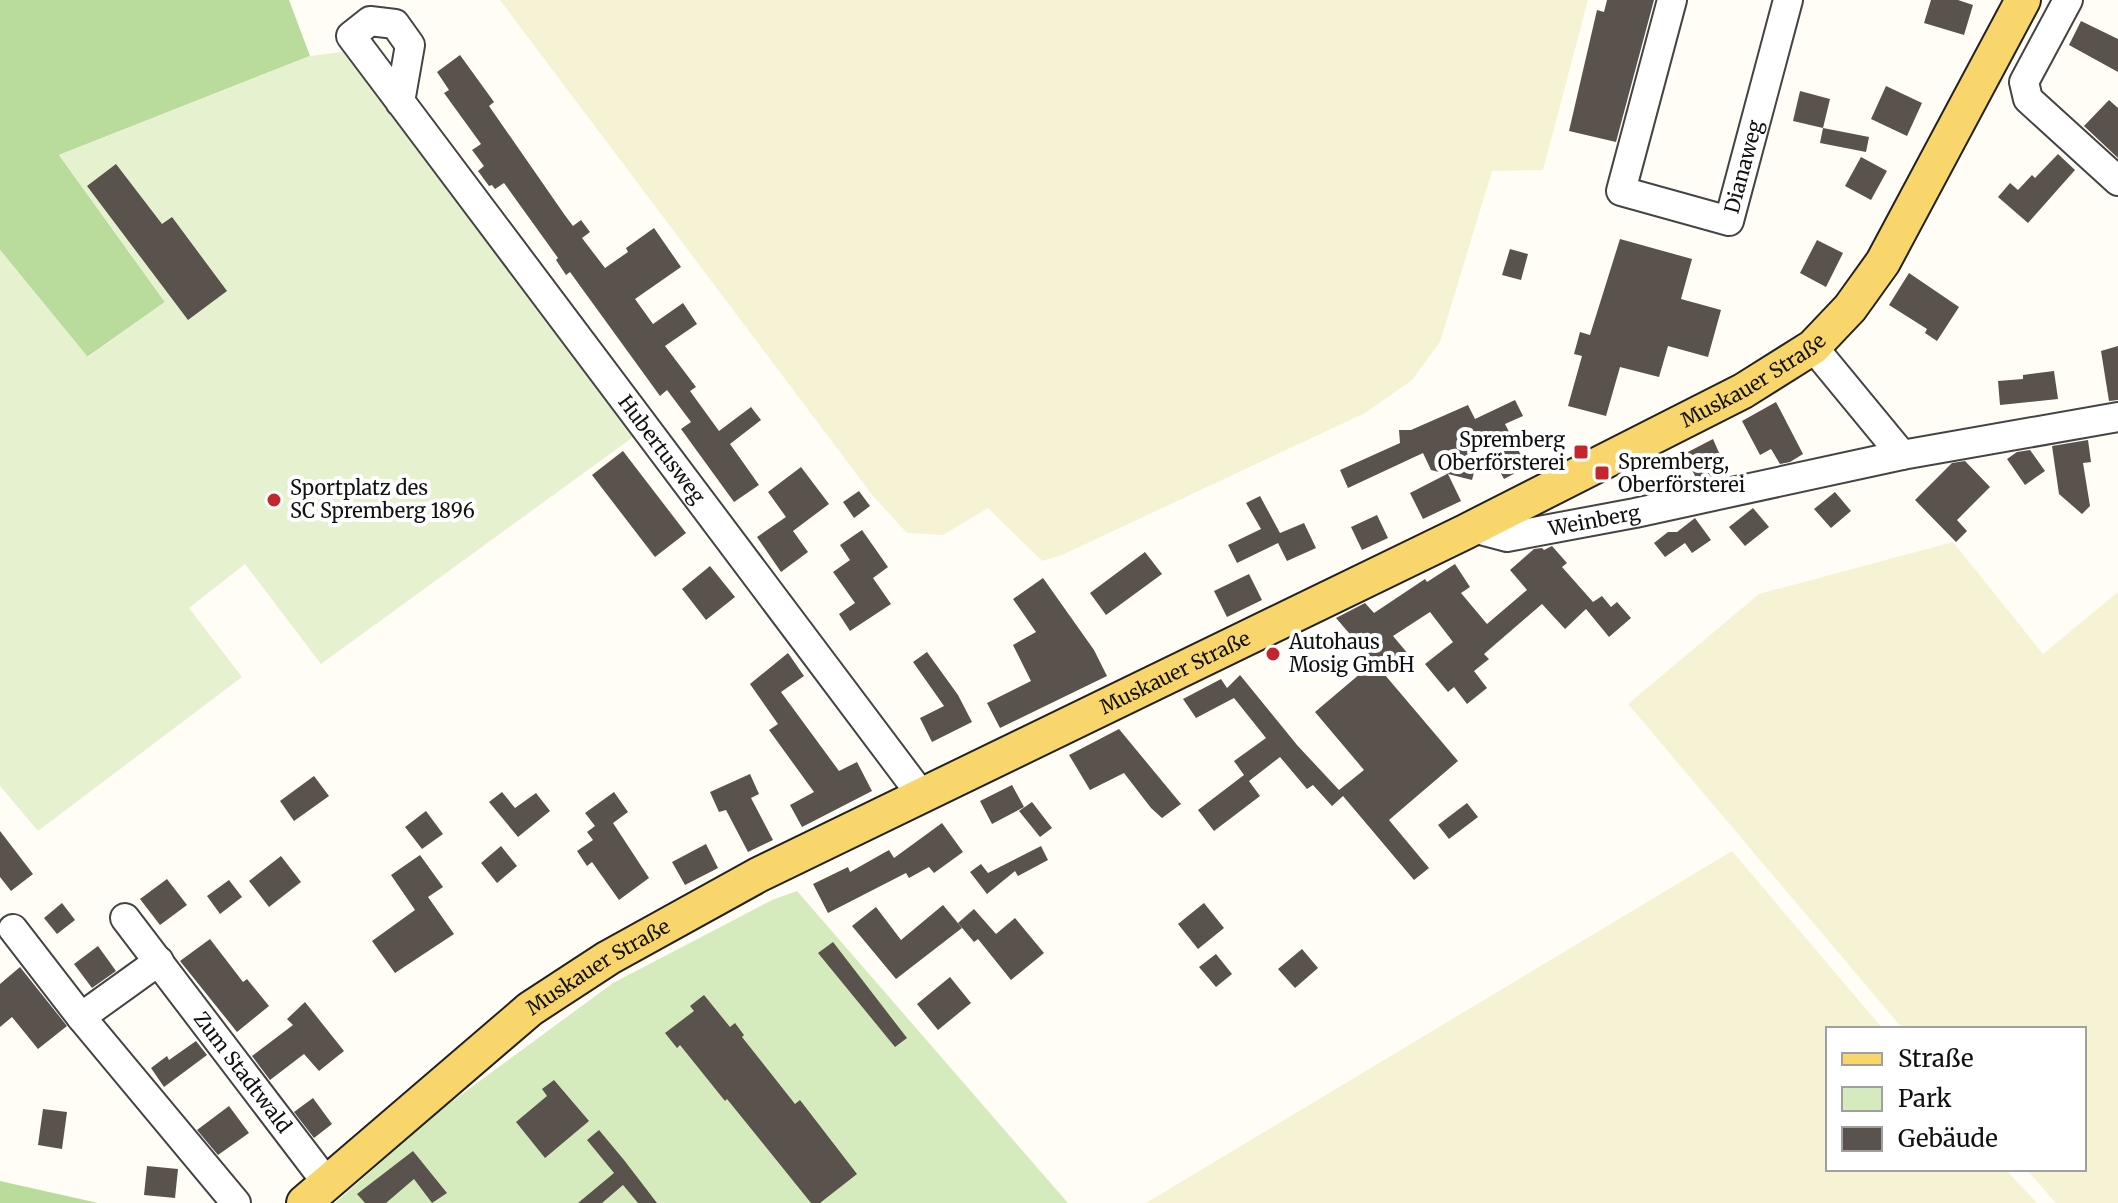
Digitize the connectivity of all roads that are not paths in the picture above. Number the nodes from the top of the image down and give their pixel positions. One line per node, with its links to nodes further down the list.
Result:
1 (1672, 0): 2 (street, Dianaweg)
2 (1788, 0)
3 (2023, 0): 7 (main road, Muskauer Straße)
4 (2068, 0): 6 (street)
5 (400, 102): 11 (street, Hubertusweg)
6 (2118, 181)
7 (1813, 347): 9 (street); 10 (main road, Muskauer Straße)
8 (2118, 417): 9 (street, Weinberg)
9 (1902, 455): 10 (street, Weinberg)
10 (1473, 528): 11 (main road, Muskauer Straße)
11 (923, 797): 16 (main road, Muskauer Straße)
12 (125, 918): 14 (street, Zum Stadtwald)
13 (13, 929): 15 (street)
14 (159, 961): 15 (street); 16 (street, Zum Stadtwald)
15 (81, 1017): 17 (street)
16 (316, 1193)
17 (236, 1203)

